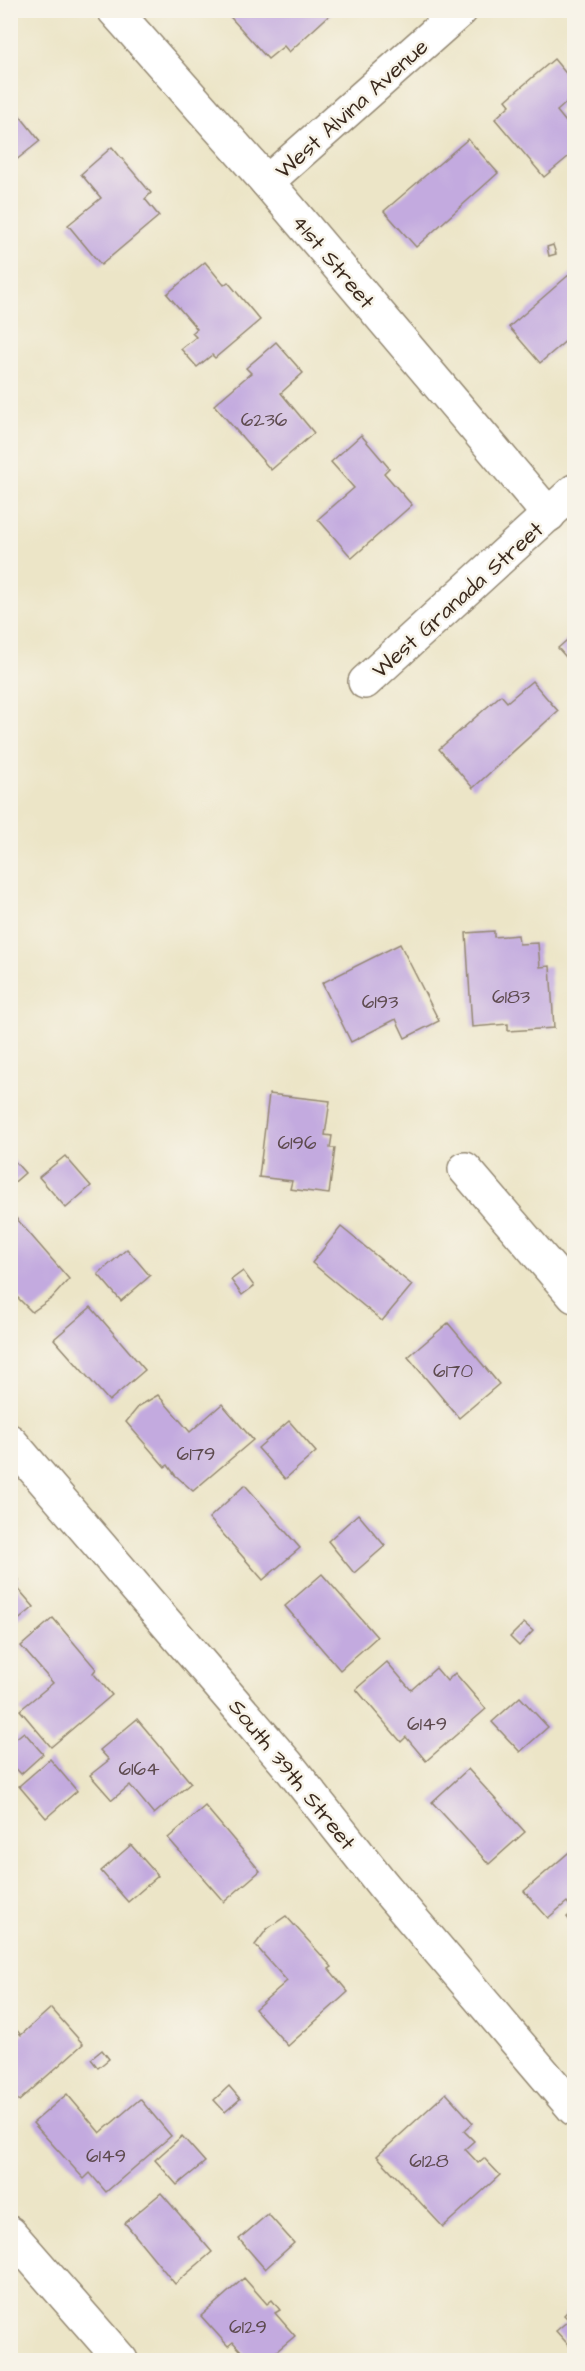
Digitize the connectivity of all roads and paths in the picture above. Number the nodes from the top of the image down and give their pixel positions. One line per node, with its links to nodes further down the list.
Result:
1 (114, 10): 3 (street, 41st Street)
2 (461, 10): 3 (street, West Alvina Avenue)
3 (267, 182): 5 (street, 41st Street)
4 (574, 491): 5 (street, West Granada Street)
5 (549, 515): 6 (street, West Granada Street)
6 (365, 682)
7 (465, 1169): 8 (street)
8 (574, 1296)
9 (10, 1441): 10 (street, South 39th Street)
10 (574, 2109)
11 (10, 2233): 12 (street)
12 (121, 2361)

